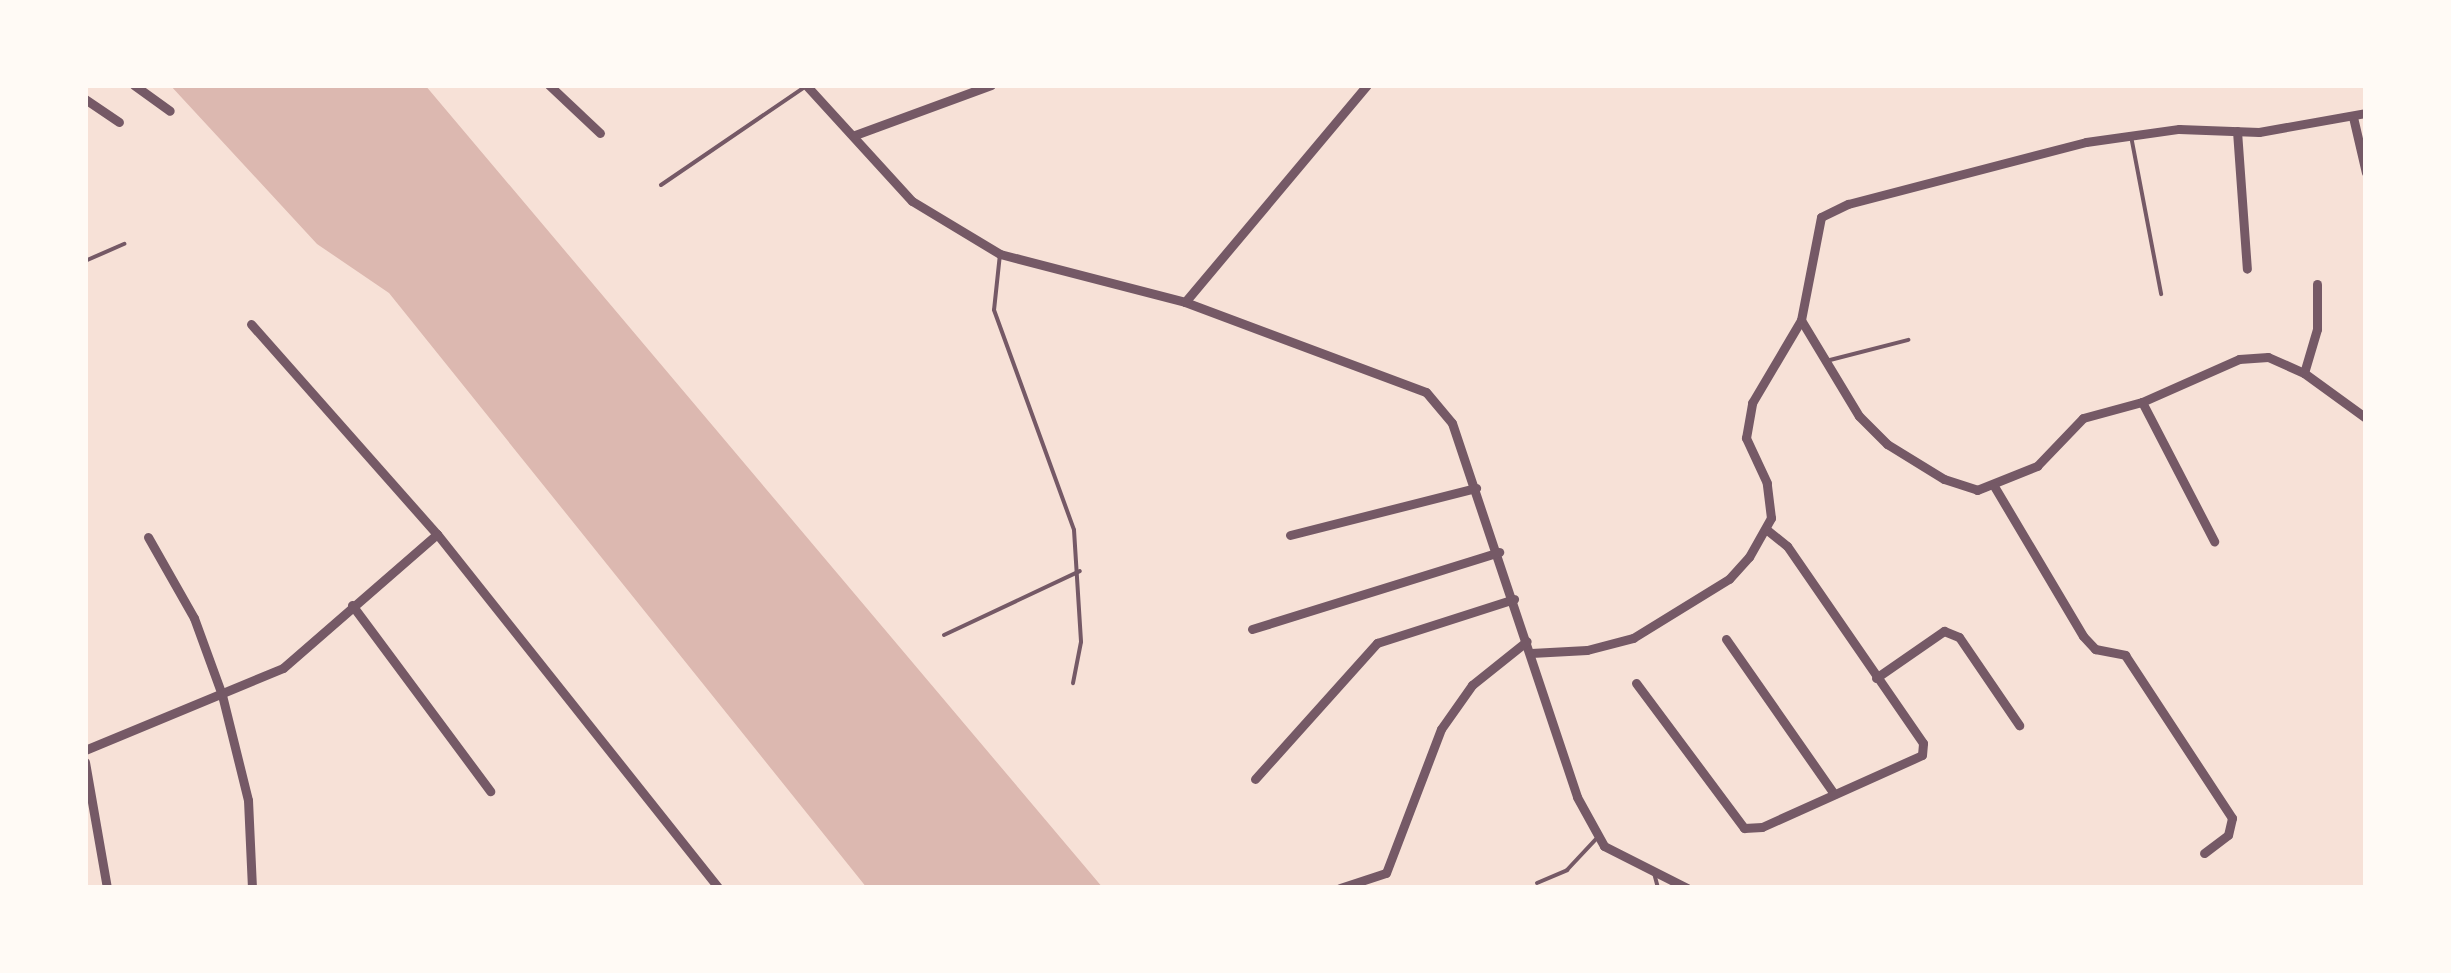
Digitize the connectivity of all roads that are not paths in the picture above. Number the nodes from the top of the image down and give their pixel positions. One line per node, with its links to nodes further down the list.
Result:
1 (134, 85): 7 (street)
2 (549, 85): 12 (street)
3 (807, 85): 13 (street); 16 (lane)
4 (990, 85): 13 (street)
5 (1367, 85): 23 (street)
6 (85, 99): 10 (street)
7 (170, 111)
8 (2366, 113): 9 (street)
9 (2353, 117): 11 (street); 15 (street)
10 (119, 122)
11 (2237, 131): 14 (street); 20 (street)
12 (600, 133)
13 (855, 135): 18 (street)
14 (2131, 136): 22 (lane); 24 (street)
15 (2366, 173)
16 (661, 185)
17 (124, 244): 19 (lane)
18 (1000, 254): 23 (street); 39 (lane)
19 (85, 261)
20 (2248, 268)
21 (2317, 284): 28 (street)
22 (2162, 294)
23 (1185, 302): 32 (street)
24 (1801, 320): 27 (street); 33 (street)
25 (251, 324): 34 (street)
26 (1908, 340): 27 (lane)
27 (1829, 360): 31 (street)
28 (2304, 373): 29 (street); 30 (street)
29 (2142, 402): 31 (street); 37 (street)
30 (2366, 418)
31 (1994, 486): 58 (street)
32 (1476, 488): 35 (street); 38 (street)
33 (1767, 530): 46 (street); 47 (street)
34 (437, 534): 41 (street); 63 (street)
35 (1290, 536)
36 (148, 537): 50 (street)
37 (2214, 541)
38 (1499, 552): 40 (street); 42 (street)
39 (1080, 570): 43 (lane); 48 (lane)
40 (1514, 599): 45 (street); 54 (street)
41 (352, 605): 50 (street); 55 (street)
42 (1252, 629)
43 (944, 635)
44 (1726, 639): 56 (street)
45 (1527, 641): 46 (street); 64 (street)
46 (1532, 653): 57 (street)
47 (1876, 678): 51 (street); 56 (street)
48 (1073, 683)
49 (1636, 683): 56 (street)
50 (222, 696): 52 (street); 62 (street)
51 (2019, 725)
52 (85, 750)
53 (85, 762): 61 (street)
54 (1255, 778)
55 (490, 792)
56 (1834, 794)
57 (1599, 836): 59 (street); 60 (lane)
58 (2204, 853)
59 (1654, 871): 65 (lane); 66 (street)
60 (1537, 883)
61 (107, 888)
62 (252, 888)
63 (720, 888)
64 (1340, 888)
65 (1658, 888)
66 (1688, 888)

